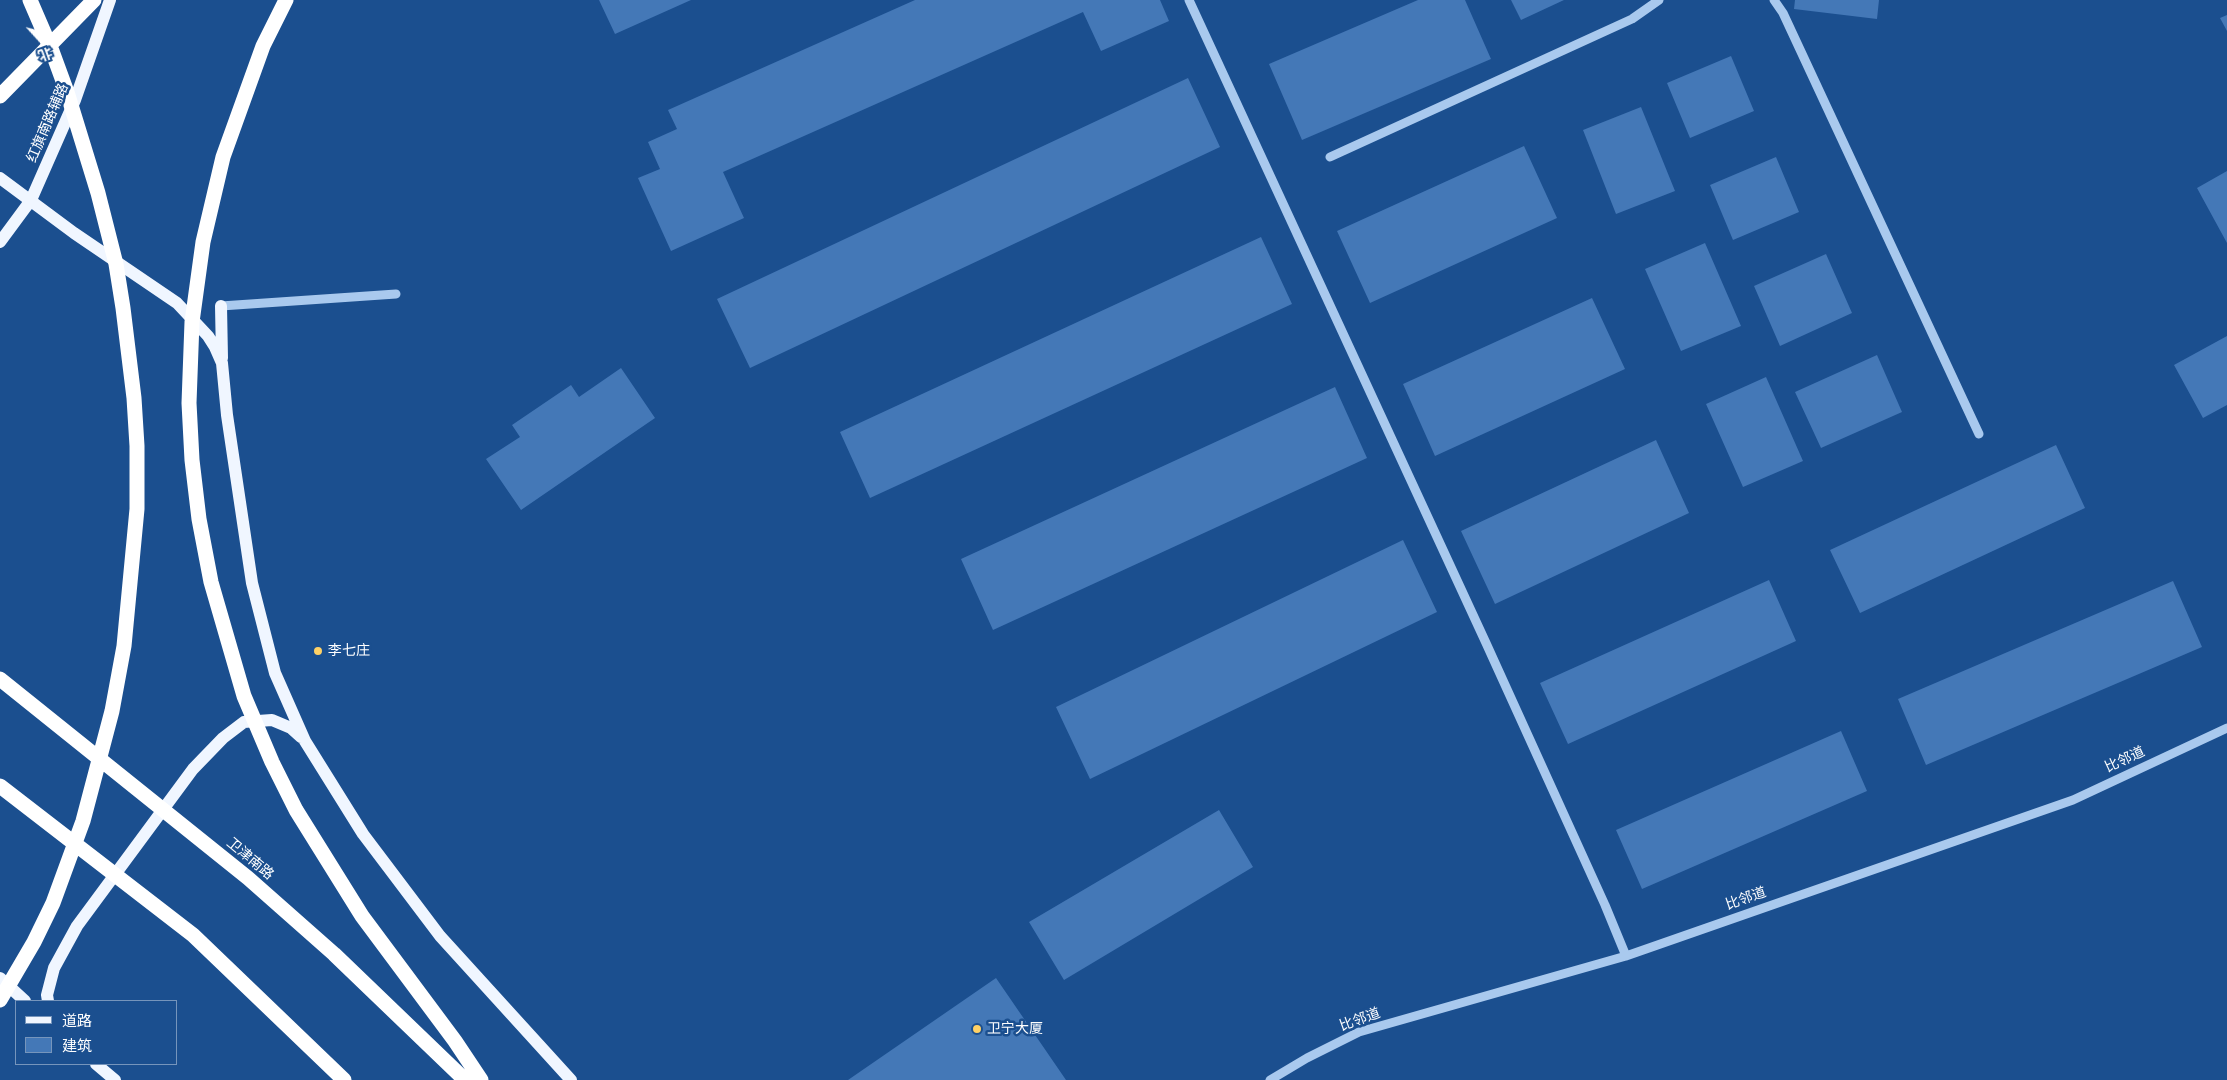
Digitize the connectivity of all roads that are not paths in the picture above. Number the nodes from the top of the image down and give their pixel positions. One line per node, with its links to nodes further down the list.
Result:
1 (30, 0): 23 (highway, bridge)
2 (94, 0): 8 (highway, bridge)
3 (110, 0): 11 (main road, 红旗南路辅路)
4 (286, 0): 30 (highway, bridge)
5 (1189, 0): 21 (street)
6 (1659, 0): 9 (street)
7 (1774, 0): 16 (street)
8 (0, 96)
9 (1330, 157)
10 (0, 178): 11 (main road)
11 (31, 200): 12 (main road, 红旗南路辅路); 15 (main road)
12 (0, 242)
13 (396, 294): 14 (street)
14 (221, 306): 15 (main road)
15 (222, 362): 19 (main road)
16 (1979, 434)
17 (0, 679): 29 (highway, 卫津南路, bridge)
18 (2227, 728): 21 (street, 比邻道)
19 (305, 741): 25 (main road); 31 (main road)
20 (0, 786): 28 (highway, bridge)
21 (1626, 956): 32 (street, 比邻道)
22 (0, 978): 24 (main road)
23 (0, 1000)
24 (24, 1000)
25 (48, 1000)
26 (97, 1065): 27 (main road)
27 (114, 1080)
28 (344, 1080)
29 (465, 1080)
30 (480, 1080)
31 (571, 1080)
32 (1270, 1080)

